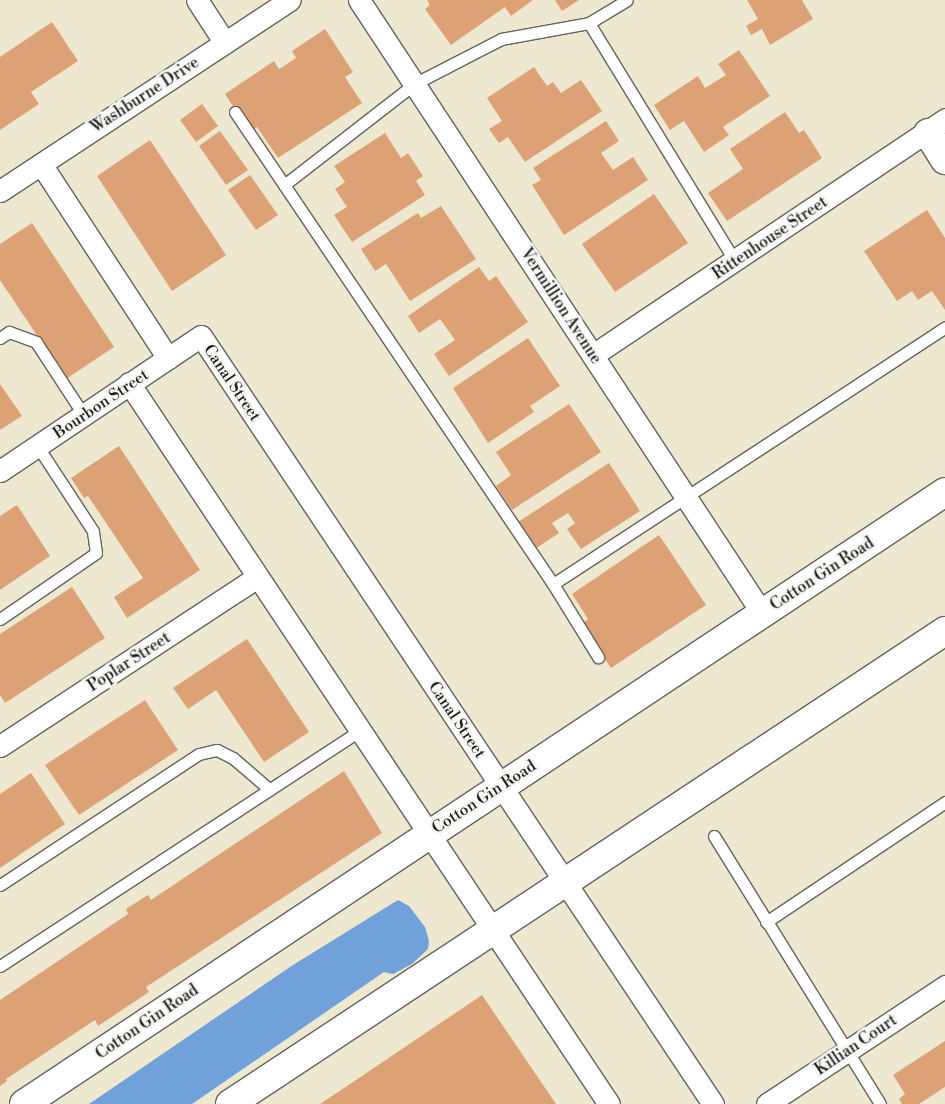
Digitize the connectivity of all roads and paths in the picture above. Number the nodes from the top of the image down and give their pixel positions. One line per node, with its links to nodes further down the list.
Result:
1 (197, 0): 6 (street)
2 (290, 0): 6 (street, Washburne Drive)
3 (359, 0): 7 (street, Vermillion Avenue)
4 (627, 0): 5 (lane)
5 (589, 23): 7 (lane); 14 (lane)
6 (225, 42): 11 (street, Washburne Drive)
7 (414, 84): 12 (lane); 18 (street, Vermillion Avenue)
8 (235, 112): 12 (lane)
9 (936, 126): 10 (street); 14 (street, Rittenhouse Street)
10 (945, 160)
11 (40, 164): 13 (street, Washburne Drive); 19 (street)
12 (284, 185): 27 (lane)
13 (0, 191)
14 (735, 261): 18 (street, Rittenhouse Street)
15 (945, 327): 25 (lane)
16 (201, 336): 19 (street, Bourbon Street); 34 (street, Canal Street)
17 (0, 338): 21 (lane)
18 (593, 355): 25 (street, Vermillion Avenue)
19 (168, 358): 20 (street, Bourbon Street)
20 (129, 383): 21 (street, Bourbon Street); 26 (street)
21 (84, 414): 22 (street, Bourbon Street)
22 (38, 447): 23 (street, Bourbon Street); 29 (lane)
23 (0, 471)
24 (945, 492): 28 (street, Cotton Gin Road)
25 (687, 498): 27 (lane); 28 (street, Vermillion Avenue)
26 (257, 577): 32 (street); 33 (street, Poplar Street)
27 (553, 584): 31 (lane)
28 (762, 613): 34 (street, Cotton Gin Road)
29 (0, 619)
30 (945, 631): 39 (street)
31 (598, 657)
32 (359, 731): 35 (lane); 37 (street)
33 (0, 746)
34 (501, 786): 37 (street, Cotton Gin Road); 39 (street, Canal Street)
35 (269, 789): 40 (lane); 43 (lane)
36 (945, 802): 41 (lane)
37 (429, 834): 42 (street); 46 (street, Cotton Gin Road)
38 (714, 836): 41 (lane)
39 (565, 882): 42 (street); 49 (street, Canal Street)
40 (0, 886)
41 (766, 922): 45 (lane)
42 (493, 929): 47 (street); 48 (street)
43 (0, 966)
44 (945, 986): 45 (street, Killian Court)
45 (845, 1052): 50 (street, Killian Court); 51 (lane)
46 (24, 1104)
47 (230, 1104)
48 (608, 1104)
49 (713, 1104)
50 (767, 1104)
51 (880, 1104)

